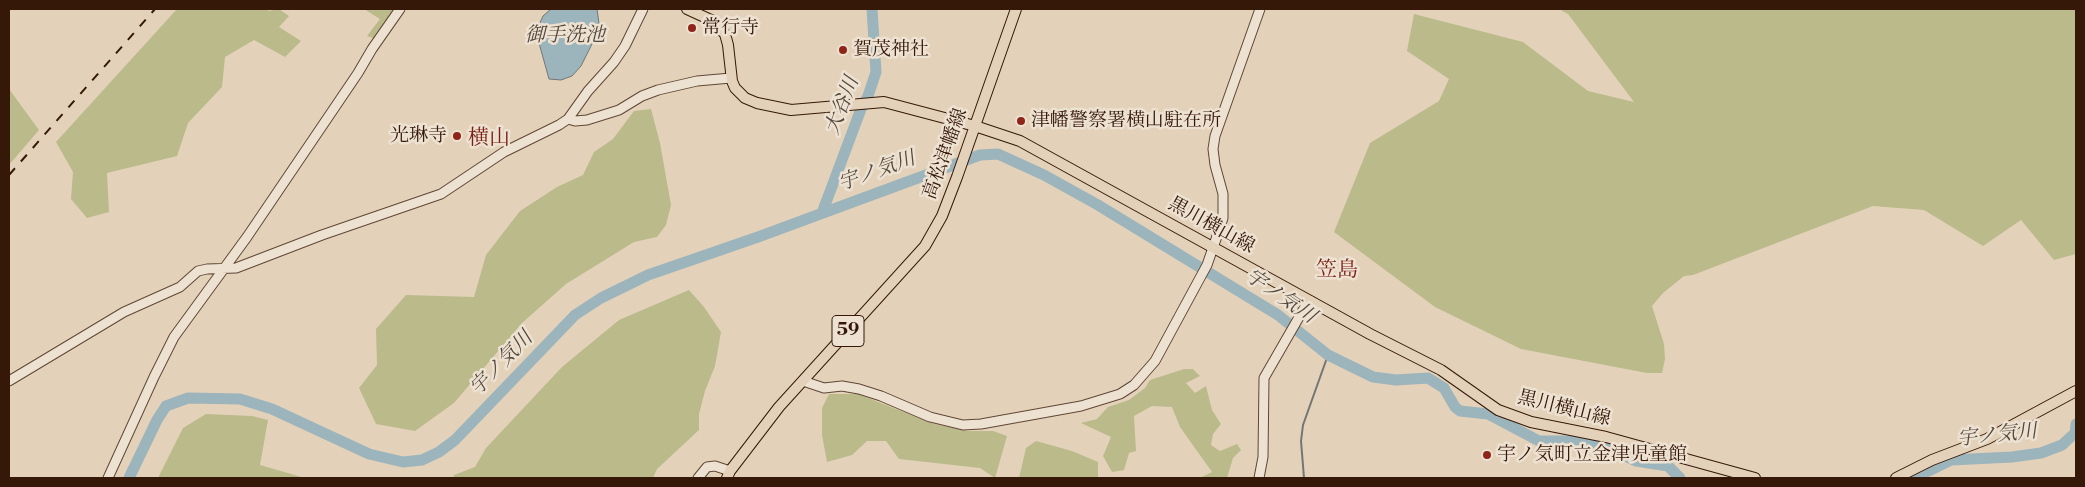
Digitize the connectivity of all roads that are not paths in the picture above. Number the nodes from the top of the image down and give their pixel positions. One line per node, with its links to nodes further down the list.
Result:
1 (400, 9): 10 (street)
2 (643, 9): 7 (street)
3 (687, 9): 6 (main road, 黒川横山線)
4 (1016, 9): 8 (main road, 高松津幡線 / 59)
5 (1260, 9): 9 (street)
6 (731, 78): 7 (street); 8 (main road, 黒川横山線)
7 (568, 119): 10 (street)
8 (975, 126): 9 (main road, 黒川横山線); 13 (main road, 高松津幡線 / 59)
9 (1213, 247): 11 (main road, 黒川横山線); 13 (street)
10 (223, 269): 12 (street); 16 (street)
11 (1311, 301): 18 (street); 19 (main road, 黒川横山線)
12 (9, 381)
13 (803, 381): 15 (main road, 高松津幡線 / 59)
14 (2076, 391): 20 (main road)
15 (728, 474): 17 (street)
16 (108, 478)
17 (698, 478)
18 (1259, 478)
19 (1755, 478)
20 (1896, 478)

